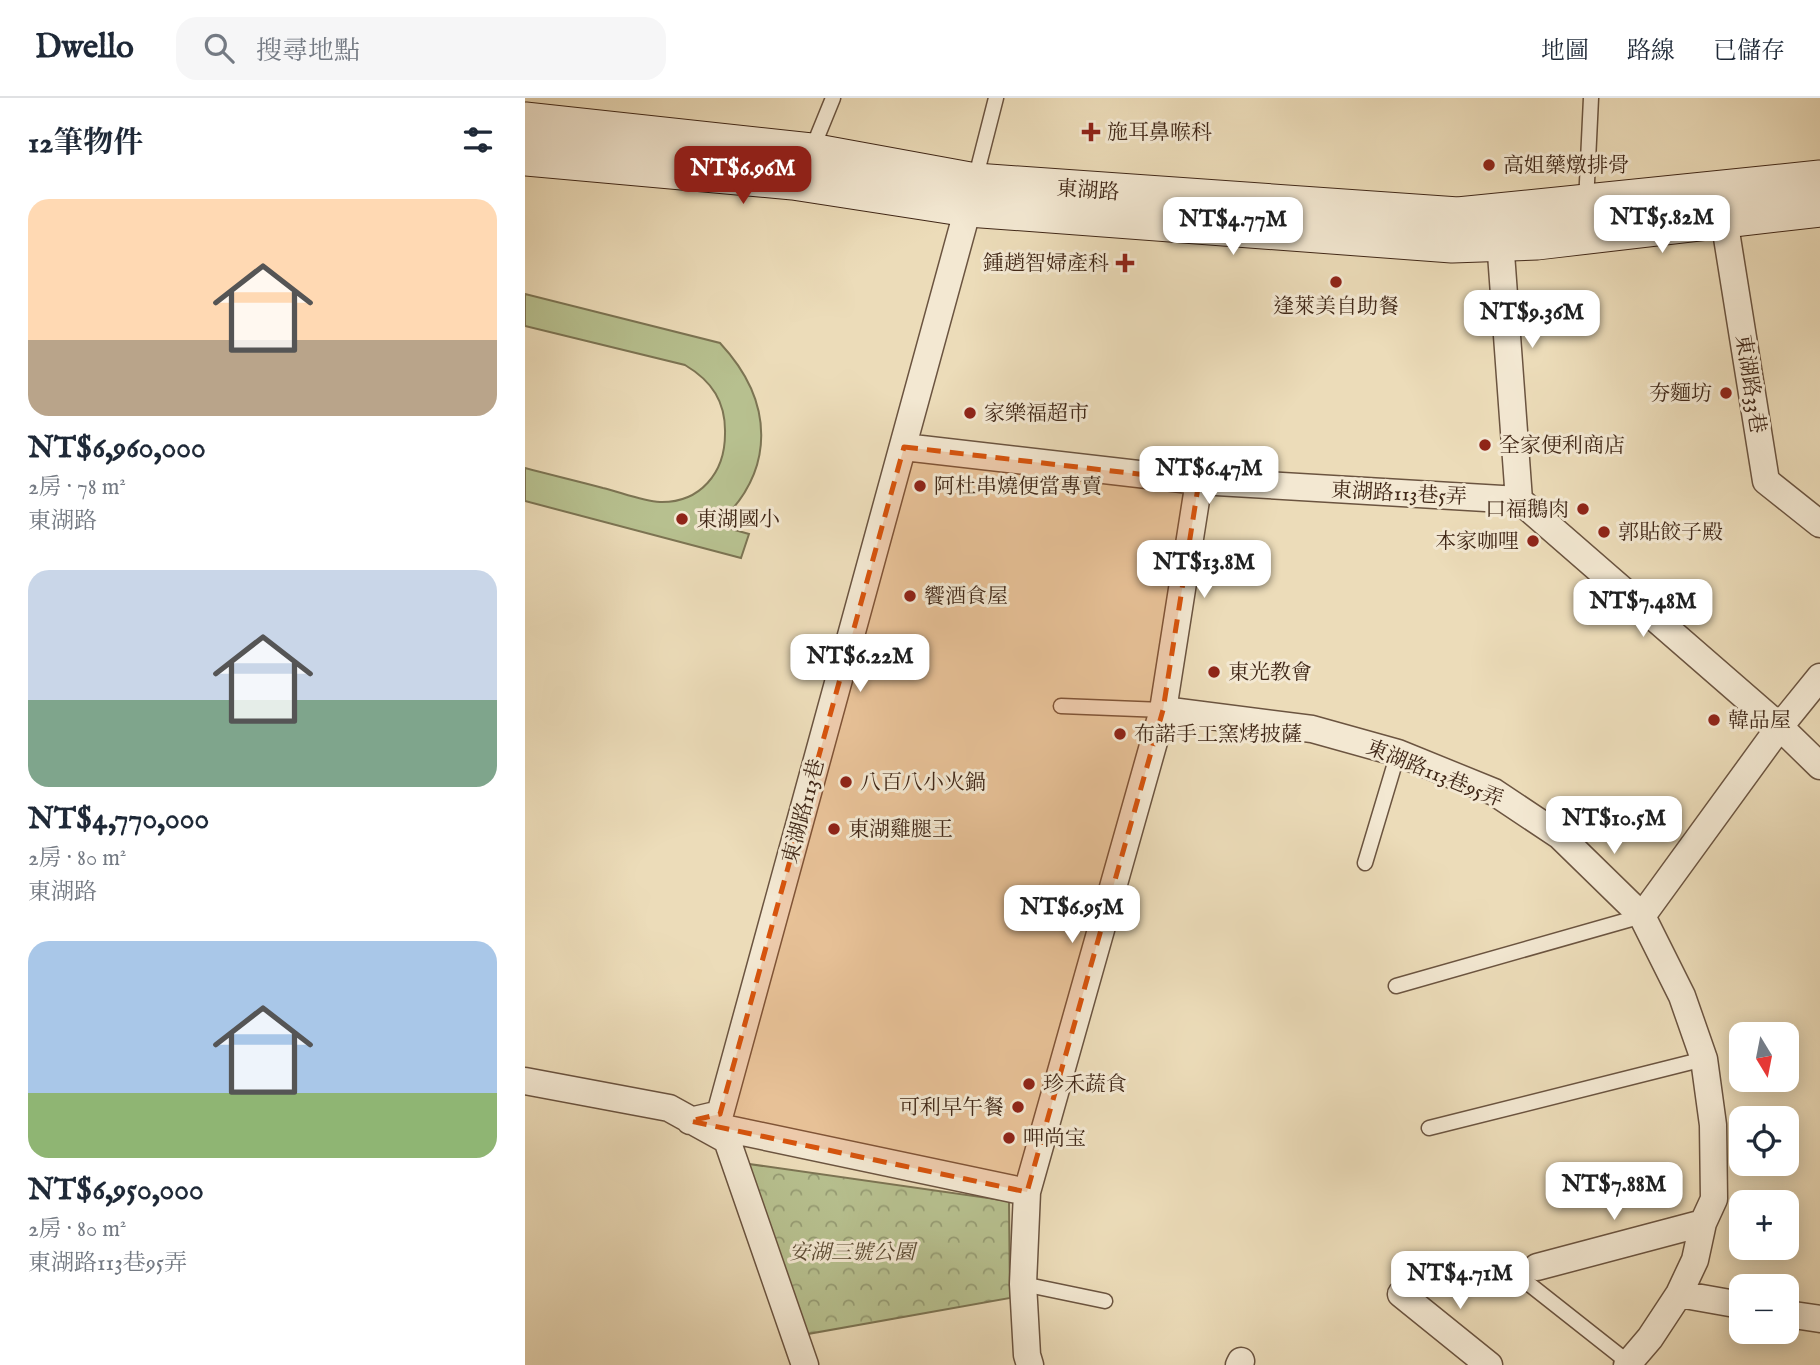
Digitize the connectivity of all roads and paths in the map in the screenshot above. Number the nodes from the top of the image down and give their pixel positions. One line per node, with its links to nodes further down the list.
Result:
1 (833, 98): 5 (lane)
2 (996, 98): 8 (lane)
3 (1591, 98): 9 (lane)
4 (525, 121): 5 (street, 東湖路)
5 (811, 152): 8 (street, 東湖路)
6 (525, 157): 8 (street, 東湖路)
7 (1820, 179): 9 (street, 東湖路)
8 (971, 195): 12 (street, 東湖路); 13 (street, 東湖路113巷)
9 (1586, 204): 12 (street, 東湖路)
10 (1820, 208): 11 (street, 東湖路)
11 (1724, 219): 12 (street, 東湖路); 16 (street, 東湖路33巷)
12 (1499, 227): 15 (street)
13 (904, 447): 14 (street, 東湖路113巷5弄); 28 (street, 東湖路113巷)
14 (1199, 481): 15 (street, 東湖路113巷5弄); 19 (street)
15 (1519, 495): 20 (street)
16 (1820, 524)
17 (1820, 677): 20 (street)
18 (1061, 706): 19 (lane)
19 (1163, 710): 21 (street, 東湖路113巷95弄); 30 (street)
20 (1780, 727): 22 (street); 24 (street)
21 (1398, 753): 23 (lane); 24 (street, 東湖路113巷95弄)
22 (1820, 766)
23 (1366, 863)
24 (1642, 916): 25 (lane); 26 (street, 東湖路113巷95弄)
25 (1396, 986)
26 (1704, 1059): 29 (lane); 31 (street, 東湖路113巷95弄)
27 (525, 1081): 28 (street)
28 (690, 1121): 30 (street); 41 (street)
29 (1429, 1128)
30 (1027, 1192): 33 (street)
31 (1703, 1223): 32 (street); 35 (street, 東湖路113巷95弄)
32 (1528, 1274): 40 (lane)
33 (1023, 1284): 36 (lane); 42 (street)
34 (1401, 1294): 43 (street)
35 (1679, 1294): 37 (street); 40 (street, 東湖路113巷95弄)
36 (1105, 1301)
37 (1729, 1303)
38 (1799, 1316): 39 (street)
39 (1820, 1319)
40 (1628, 1364)
41 (805, 1365)
42 (1030, 1365)
43 (1489, 1365)

